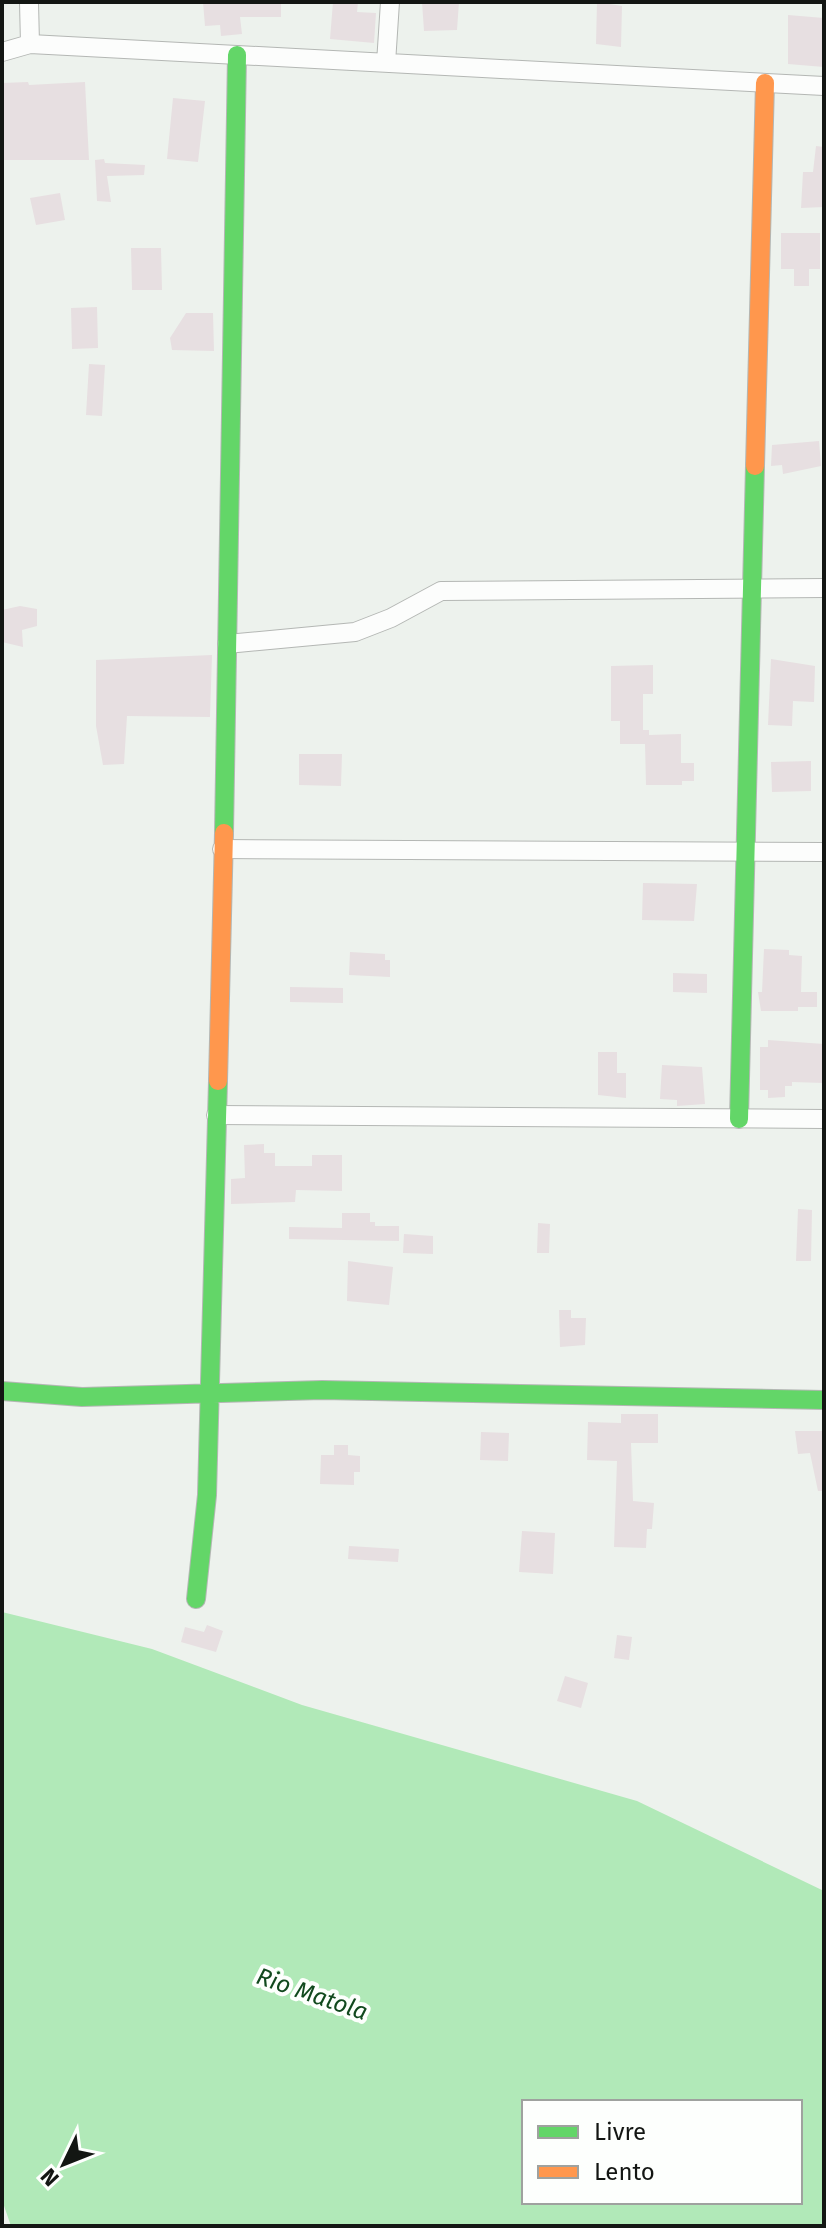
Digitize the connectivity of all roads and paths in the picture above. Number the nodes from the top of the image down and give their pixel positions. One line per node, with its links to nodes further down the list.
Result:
1 (29, 2): 3 (street)
2 (390, 2): 6 (street)
3 (30, 44): 4 (street); 5 (street)
4 (2, 52)
5 (237, 55): 6 (street); 11 (street)
6 (386, 63): 7 (street)
7 (765, 83): 8 (street); 9 (street)
8 (824, 86)
9 (754, 588): 10 (street); 11 (street); 13 (street)
10 (824, 588)
11 (227, 644): 12 (street)
12 (222, 849): 13 (street); 15 (street)
13 (744, 850): 14 (street); 16 (street)
14 (824, 852)
15 (216, 1115): 16 (street); 19 (street)
16 (739, 1119): 17 (street)
17 (824, 1119)
18 (2, 1391): 19 (street)
19 (210, 1394): 20 (street); 21 (street)
20 (824, 1400)
21 (196, 1599)

